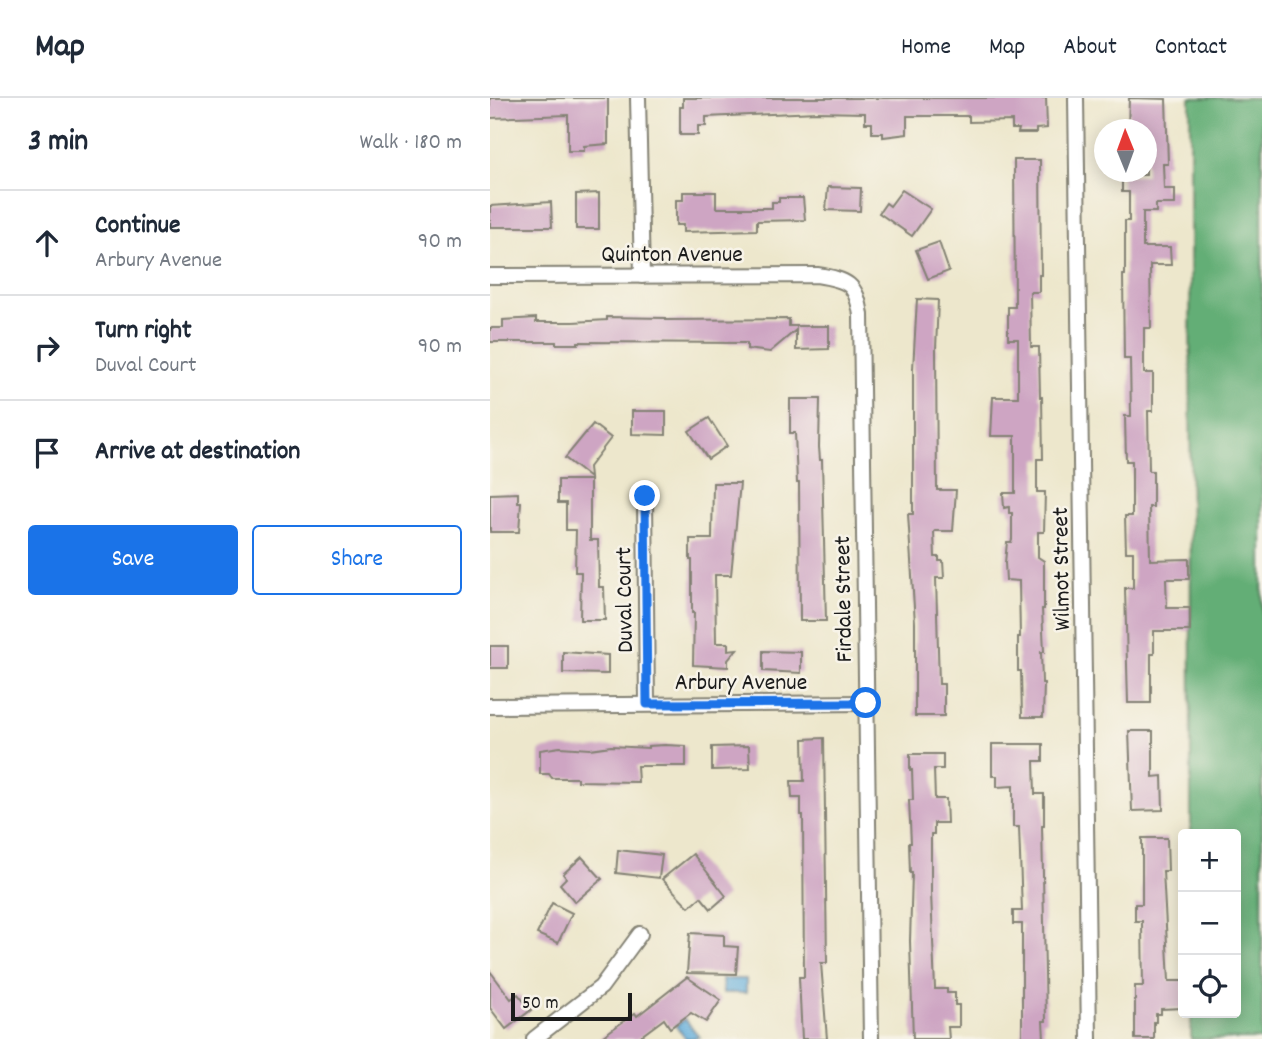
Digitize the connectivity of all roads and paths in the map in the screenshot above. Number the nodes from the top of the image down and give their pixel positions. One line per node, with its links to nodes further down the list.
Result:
1 (638, 98): 3 (street)
2 (1076, 98): 13 (street, Wilmot Street)
3 (642, 275): 4 (street, Quinton Avenue); 5 (street, Quinton Avenue)
4 (490, 276)
5 (853, 286): 7 (street, Firdale Street)
6 (645, 496): 8 (street, Duval Court)
7 (866, 703): 8 (street, Arbury Avenue); 12 (street, Firdale Street)
8 (647, 704): 9 (street, Arbury Avenue)
9 (490, 706)
10 (640, 934): 11 (street)
11 (534, 1039)
12 (871, 1039)
13 (1089, 1039)

